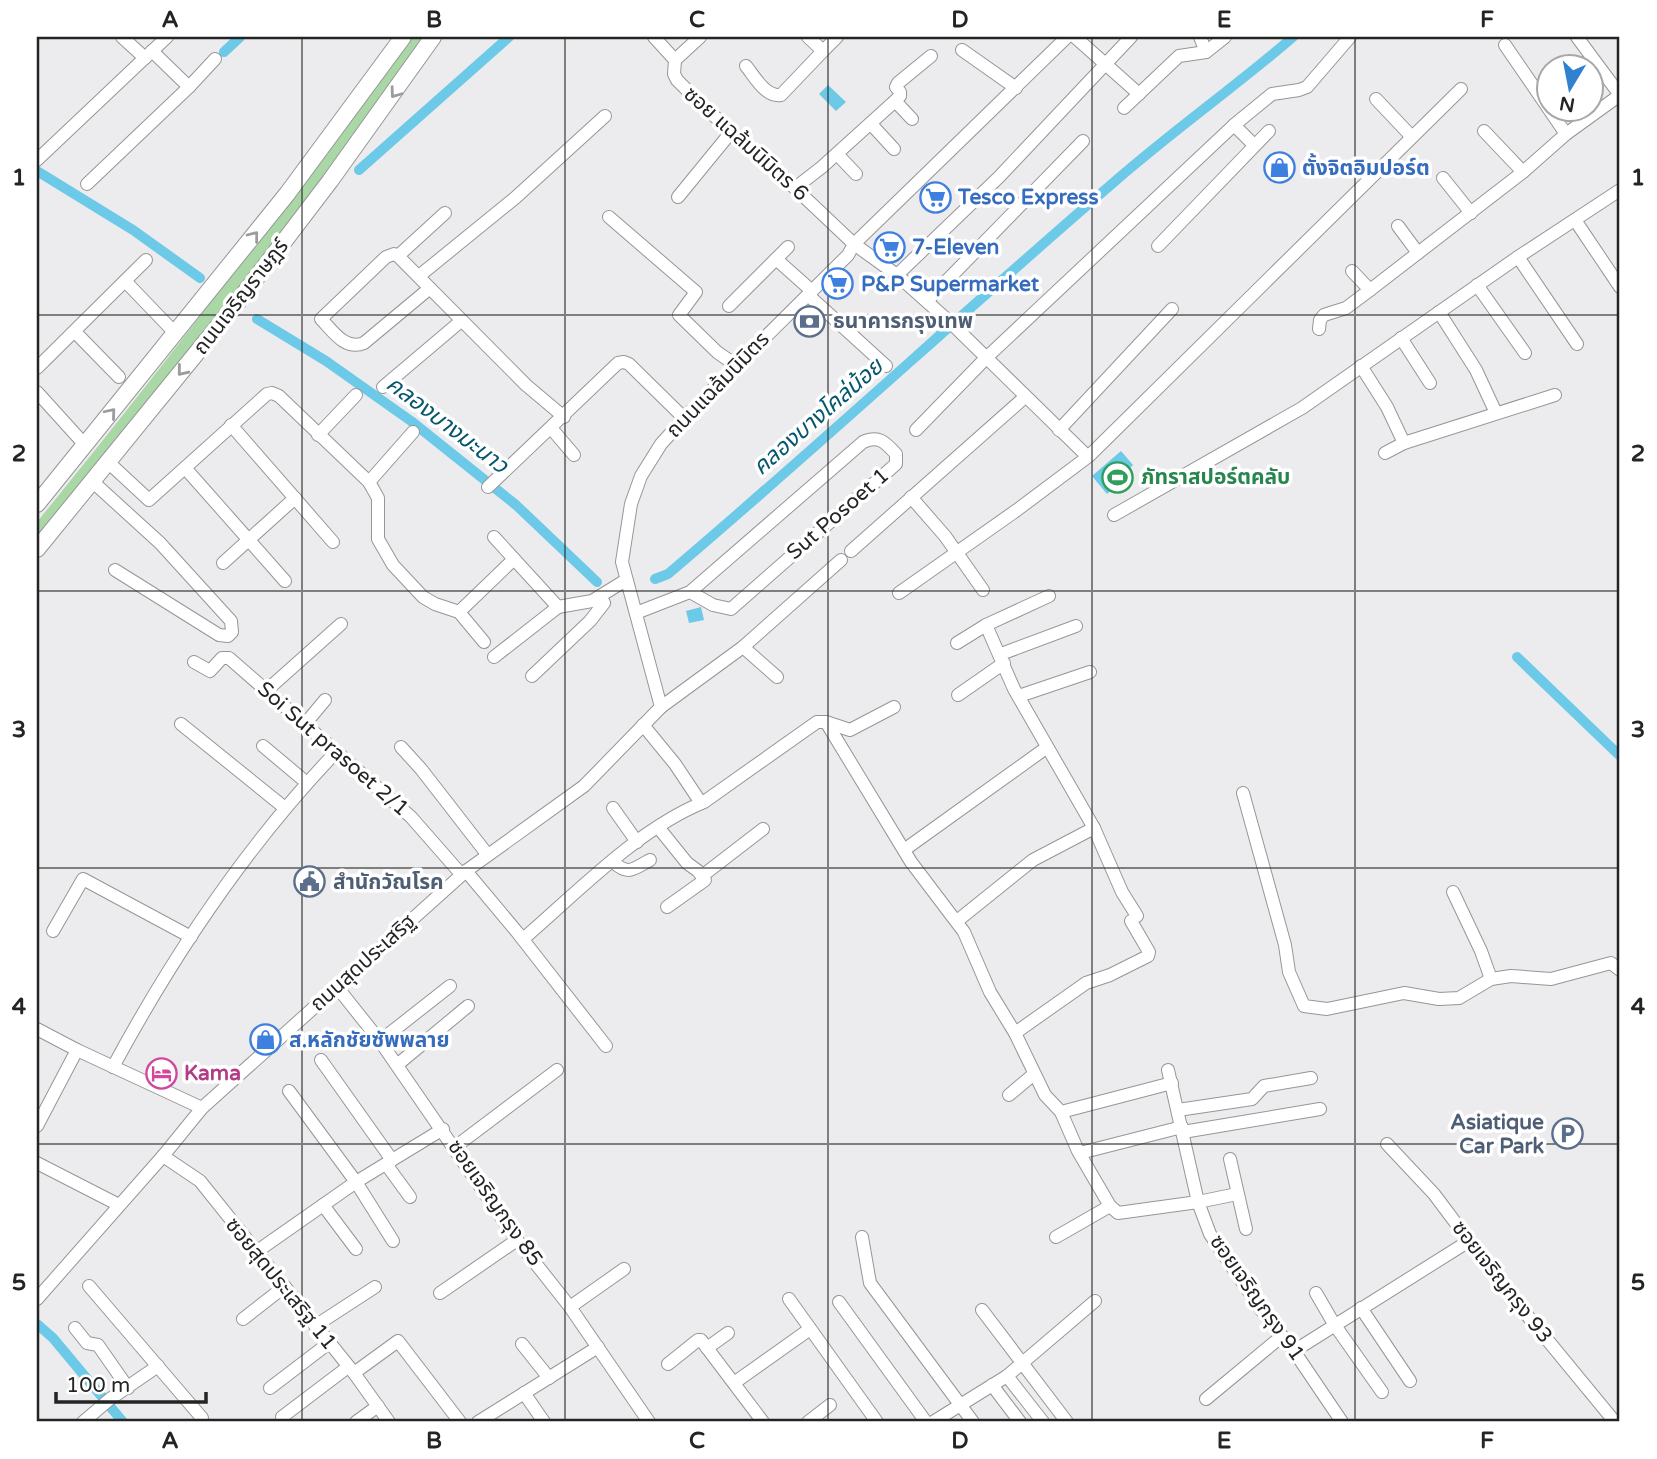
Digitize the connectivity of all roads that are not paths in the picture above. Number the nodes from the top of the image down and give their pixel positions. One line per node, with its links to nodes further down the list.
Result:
1 (122, 37): 20 (street)
2 (167, 37): 20 (street)
3 (403, 37): 84 (main road, ถนนเจริญราษฎร์, one-way to 3)
4 (433, 37): 114 (main road, ถนนเจริญราษฎร์, one-way to 114)
5 (654, 37): 23 (street, ซอย แฉล้มนิมิตร 6)
6 (700, 37): 23 (street)
7 (808, 37): 18 (street)
8 (837, 37): 18 (street)
9 (1067, 37): 27 (street, ถนนแฉล้มนิมิตร)
10 (1076, 37): 24 (street)
11 (1131, 37): 24 (street)
12 (1200, 37): 19 (street)
13 (1226, 37): 19 (street)
14 (1350, 37): 37 (street)
15 (1577, 37): 30 (street)
16 (1505, 45): 41 (street)
17 (962, 50): 27 (street)
18 (823, 51): 25 (street)
19 (1206, 52): 29 (street)
20 (149, 54): 26 (street); 47 (street)
21 (931, 56): 32 (street)
22 (215, 59): 26 (street)
23 (676, 60): 38 (street, ซอย แฉล้มนิมิตร 6)
24 (1105, 64): 29 (street); 69 (street)
25 (746, 65)
26 (189, 87): 51 (street)
27 (1016, 88): 60 (street, ถนนแฉล้มนิมิตร)
28 (1461, 89): 42 (street)
29 (1139, 94): 33 (street)
30 (1620, 95): 41 (street)
31 (1376, 99): 42 (street)
32 (895, 101): 35 (street); 36 (street)
33 (1124, 108)
34 (605, 116): 70 (street)
35 (912, 119)
36 (871, 124): 45 (street); 46 (street)
37 (1234, 125): 44 (street); 88 (street)
38 (732, 131): 52 (street, ซอย แฉล้มนิมิตร 6); 54 (street)
39 (1269, 131): 44 (street)
40 (1485, 131): 48 (street)
41 (1566, 134): 48 (street)
42 (1412, 137): 113 (street)
43 (1083, 141): 77 (street)
44 (1254, 145): 61 (street)
45 (894, 149)
46 (837, 154): 49 (street); 52 (street)
47 (37, 160)
48 (1523, 172): 56 (street)
49 (856, 174)
50 (1443, 178): 56 (street)
51 (87, 184)
52 (795, 188): 60 (street, ซอย แฉล้มนิมิตร 6)
53 (1620, 190): 58 (street)
54 (678, 197)
55 (445, 213): 64 (street)
56 (1471, 213): 63 (street)
57 (609, 217): 89 (street)
58 (1575, 220): 65 (street); 74 (street)
59 (1398, 226): 63 (street)
60 (854, 244): 69 (street, ซอย แฉล้มนิมิตร 6); 76 (street, ถนนแฉล้มนิมิตร)
61 (1157, 246)
62 (788, 247): 66 (street)
63 (1418, 253): 75 (street)
64 (398, 256): 70 (street); 73 (street)
65 (1517, 257): 72 (street); 86 (street)
66 (776, 258): 76 (street); 78 (street)
67 (146, 260): 71 (street)
68 (1352, 271): 75 (street)
69 (897, 275): 77 (street, ซอย แฉล้มนิมิตร 6)
70 (419, 276): 73 (street)
71 (125, 281): 83 (street); 84 (street)
72 (1477, 285): 80 (street); 87 (street)
73 (430, 288): 81 (street)
74 (1620, 288)
75 (1370, 290): 82 (street)
76 (810, 293): 89 (street, ถนนแฉล้มนิมิตร); 90 (street)
77 (927, 302): 88 (street, ซอย แฉล้มนิมิตร 6)
78 (729, 306)
79 (1172, 309): 106 (street)
80 (1439, 312): 85 (street); 100 (street)
81 (461, 321): 95 (street); 101 (street)
82 (1319, 329)
83 (75, 332): 92 (street); 93 (street)
84 (176, 334): 110 (main road, ถนนเจริญราษฎร์, one-way to 84)
85 (1401, 338): 91 (street); 94 (street)
86 (1577, 344)
87 (1525, 354)
88 (986, 358): 99 (street, ซอย แฉล้มนิมิตร 6); 105 (street)
89 (737, 366): 102 (street, ถนนแฉล้มนิมิตร)
90 (886, 366)
91 (1361, 366): 109 (street); 122 (street)
92 (37, 368)
93 (119, 377)
94 (1430, 383)
95 (383, 387)
96 (37, 392): 110 (street)
97 (356, 394): 108 (street)
98 (1555, 395): 100 (street)
99 (1025, 397): 106 (street, ซอย แฉล้มนิมิตร 6); 119 (street, ถนนสุดประเสริฐ)
100 (1496, 413): 109 (street)
101 (564, 417): 102 (street); 104 (street)
102 (684, 418): 131 (street, ถนนแฉล้มนิมิตร)
103 (231, 425): 108 (street); 115 (street); 120 (street)
104 (551, 428): 112 (street); 118 (street)
105 (916, 430)
106 (1059, 430): 113 (street, ซอย แฉล้มนิมิตร 6)
107 (413, 432): 117 (street)
108 (318, 435): 117 (street)
109 (1404, 443): 111 (street)
110 (85, 444): 121 (main road, ถนนเจริญราษฎร์)
111 (1385, 453)
112 (574, 455)
113 (1087, 456): 127 (street)
114 (108, 462): 115 (street); 116 (main road, ถนนเจริญราษฎร์)
115 (186, 469): 124 (street)
116 (93, 482): 126 (main road, ถนนเจริญราษฎร์); 130 (street)
117 (369, 482): 139 (street)
118 (492, 483)
119 (911, 497): 127 (street); 146 (street, ถนนสุดประเสริฐ)
120 (295, 498): 124 (street); 125 (street)
121 (37, 504)
122 (1114, 515)
123 (494, 537): 128 (street)
124 (249, 540): 129 (street); 132 (street)
125 (333, 542)
126 (37, 549)
127 (957, 553): 133 (street); 135 (street)
128 (514, 559): 138 (street); 139 (street)
129 (223, 563)
130 (115, 570)
131 (626, 580): 136 (street); 140 (street)
132 (285, 581)
133 (983, 590)
134 (690, 593): 134 (street, Sut Posoet 1); 140 (street, Sut Posoet 1)
135 (899, 593)
136 (600, 596): 138 (street); 151 (street)
137 (1049, 596): 142 (street)
138 (558, 607): 147 (street)
139 (459, 612): 144 (street)
140 (636, 613): 157 (street)
141 (341, 624): 153 (street)
142 (986, 625): 145 (street); 148 (street)
143 (1076, 626): 148 (street)
144 (484, 642)
145 (957, 643)
146 (743, 647): 152 (street); 157 (street, ถนนสุดประเสริฐ)
147 (494, 657)
148 (1003, 658): 154 (street); 155 (street)
149 (194, 662): 153 (street, Soi Sut prasoet 2/1)
150 (1090, 672): 155 (street)
151 (531, 676)
152 (777, 677)
153 (267, 690): 161 (street, Soi Sut prasoet 2/1)
154 (958, 695)
155 (1019, 696): 165 (street)
156 (325, 700): 161 (street)
157 (661, 707): 162 (street, ถนนสุดประเสริฐ)
158 (894, 707): 159 (street)
159 (826, 722): 169 (street); 176 (street)
160 (181, 724): 171 (street)
161 (305, 724): 166 (street, Soi Sut prasoet 2/1)
162 (643, 725): 169 (street); 177 (street, ถนนสุดประเสริฐ)
163 (263, 746): 167 (street)
164 (401, 747): 177 (street)
165 (1046, 748): 173 (street); 176 (street)
166 (336, 752): 167 (street); 180 (street, Soi Sut prasoet 2/1)
167 (307, 783): 171 (street)
168 (1243, 793): 189 (street)
169 (701, 803): 172 (street)
170 (613, 807): 175 (street)
171 (285, 808): 186 (street)
172 (658, 827): 175 (street); 181 (street)
173 (1094, 828): 184 (street); 194 (street)
174 (763, 829): 181 (street)
175 (637, 842): 179 (street)
176 (904, 850): 184 (street)
177 (487, 853): 180 (street, ถนนสุดประเสริฐ)
178 (650, 860): 179 (street)
179 (613, 862): 187 (street)
180 (463, 873): 187 (street, Soi Sut prasoet 2/1); 191 (street, ถนนสุดประเสริฐ)
181 (702, 876): 183 (street)
182 (1453, 892): 189 (street)
183 (667, 907)
184 (957, 921): 194 (street)
185 (53, 931): 186 (street)
186 (191, 937): 200 (street)
187 (523, 939): 196 (street, Soi Sut prasoet 2/1)
188 (1620, 970): 189 (street)
189 (1491, 979)
190 (450, 986): 195 (street)
191 (337, 987): 195 (street, ซอยเจริญกรุง 85); 209 (street, ถนนสุดประเสริฐ)
192 (468, 1006): 199 (street)
193 (37, 1028): 197 (street)
194 (1016, 1033): 203 (street)
195 (380, 1041): 199 (street, ซอยเจริญกรุง 85)
196 (606, 1046)
197 (77, 1051): 200 (street); 208 (street)
198 (321, 1060): 221 (street)
199 (397, 1065): 214 (street, ซอยเจริญกรุง 85)
200 (113, 1067): 209 (street)
201 (557, 1070): 217 (street)
202 (1168, 1070): 205 (street, ซอยเจริญกรุง 91)
203 (1034, 1074): 207 (street); 212 (street)
204 (1311, 1077): 211 (street)
205 (1172, 1083): 211 (street, ซอยเจริญกรุง 91); 212 (street)
206 (289, 1091): 223 (street)
207 (1009, 1095)
208 (43, 1103): 213 (street)
209 (202, 1108): 219 (street, ถนนสุดประเสริฐ)
210 (1320, 1109): 215 (street)
211 (1178, 1110): 215 (street, ซอยเจริญกรุง 91)
212 (1061, 1112): 218 (street)
213 (37, 1126)
214 (443, 1129): 217 (street, ซอยเจริญกรุง 85); 221 (street)
215 (1182, 1129): 218 (street); 226 (street, ซอยเจริญกรุง 91)
216 (1387, 1144): 235 (street, ซอยเจริญกรุง 93)
217 (455, 1147): 233 (street, ซอยเจริญกรุง 85)
218 (1080, 1153): 229 (street)
219 (163, 1156): 227 (street, ถนนสุดประเสริฐ); 237 (street, ซอยสุดประเสริฐ 11)
220 (1230, 1159): 224 (street)
221 (389, 1162): 223 (street); 225 (street)
222 (37, 1163): 227 (street)
223 (356, 1182): 228 (street); 234 (street)
224 (1237, 1194): 226 (street); 230 (street)
225 (410, 1197)
226 (1199, 1202): 229 (street); 257 (street, ซอยเจริญกรุง 91)
227 (119, 1205): 242 (street, ถนนสุดประเสริฐ)
228 (324, 1205): 236 (street); 237 (street)
229 (1110, 1206): 232 (street)
230 (1246, 1229)
231 (862, 1237): 278 (street)
232 (1056, 1237)
233 (517, 1240): 243 (street); 248 (street, ซอยเจริญกรุง 85)
234 (393, 1241)
235 (1469, 1241): 249 (street); 300 (street, ซอยเจริญกรุง 93)
236 (356, 1249)
237 (256, 1252): 240 (street, ซอยสุดประเสริฐ 11)
238 (624, 1269): 248 (street)
239 (89, 1286): 265 (street)
240 (284, 1287): 251 (street); 253 (street, ซอยสุดประเสริฐ 11)
241 (375, 1287): 253 (street)
242 (38, 1293)
243 (440, 1293)
244 (1316, 1293): 252 (street)
245 (789, 1299): 255 (street)
246 (1095, 1301): 263 (street)
247 (839, 1302): 294 (street)
248 (570, 1307): 260 (street, ซอยเจริญกรุง 85)
249 (1361, 1308): 252 (street); 269 (street)
250 (982, 1310): 263 (street)
251 (243, 1319)
252 (1334, 1324): 262 (street); 274 (street)
253 (315, 1326): 258 (street, ซอยสุดประเสริฐ 11)
254 (75, 1328): 272 (street)
255 (810, 1329): 270 (street); 293 (street)
256 (728, 1333): 261 (street)
257 (1282, 1336): 262 (street, ซอยเจริญกรุง 91); 276 (street)
258 (329, 1343): 266 (street, ซอยสุดประเสริฐ 11); 273 (street)
259 (522, 1344): 268 (street)
260 (598, 1347): 268 (street); 290 (street, ซอยเจริญกรุง 85)
261 (707, 1348): 264 (street); 270 (street)
262 (1294, 1351): 299 (street, ซอยเจริญกรุง 91)
263 (1023, 1363): 267 (street); 298 (street)
264 (668, 1364)
265 (158, 1366): 272 (street); 282 (street)
266 (351, 1370): 279 (street, ซอยสุดประเสริฐ 11); 281 (street); 287 (street)
267 (1007, 1376): 271 (street); 297 (street)
268 (549, 1378): 275 (street)
269 (1410, 1381)
270 (734, 1383): 291 (street)
271 (992, 1385): 278 (street); 296 (street)
272 (128, 1388): 284 (street)
273 (270, 1388)
274 (1382, 1392)
275 (524, 1393): 280 (street); 289 (street)
276 (1206, 1399)
277 (830, 1405): 292 (street)
278 (959, 1405): 283 (street); 295 (street)
279 (378, 1406): 285 (street); 286 (street, ซอยสุดประเสริฐ 11)
280 (500, 1413): 288 (street)
281 (282, 1417)
282 (202, 1418)
283 (940, 1420)
284 (83, 1422)
285 (356, 1422)
286 (389, 1422)
287 (460, 1422)
288 (478, 1422)
289 (544, 1422)
290 (649, 1422)
291 (763, 1422)
292 (808, 1422)
293 (877, 1422)
294 (926, 1422)
295 (973, 1422)
296 (1020, 1422)
297 (1043, 1422)
298 (1067, 1422)
299 (1342, 1422)
300 (1615, 1422)

